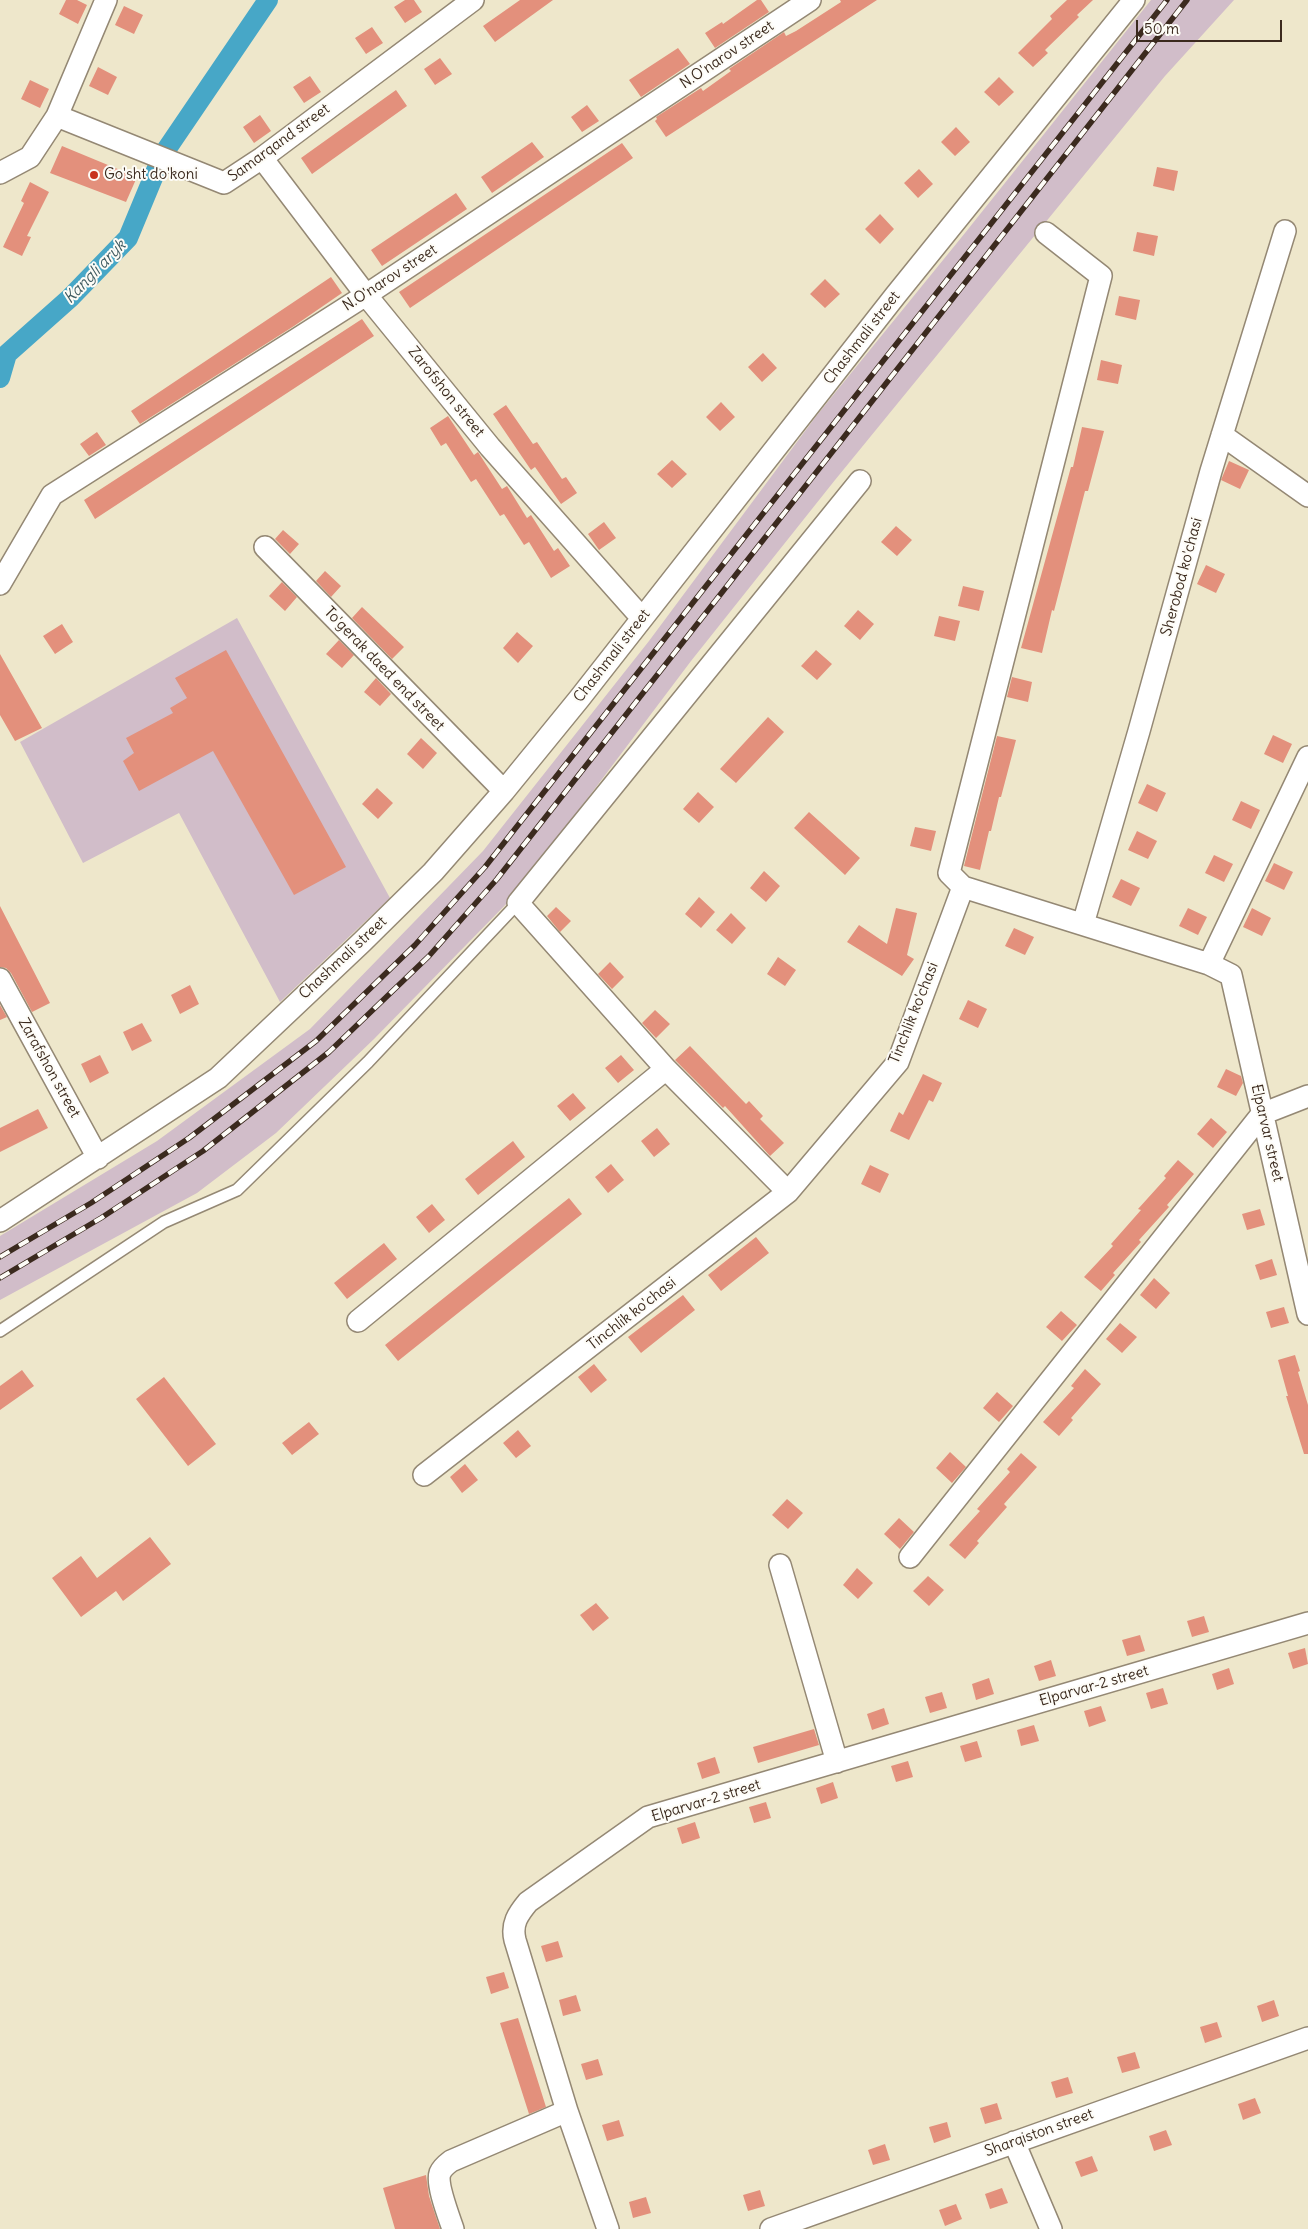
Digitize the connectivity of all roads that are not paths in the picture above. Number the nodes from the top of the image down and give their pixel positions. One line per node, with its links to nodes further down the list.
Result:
1 (106, 0): 5 (street)
2 (473, 0): 6 (street, Samarqand street)
3 (810, 0): 10 (street, N.O'narov street)
4 (1134, 0): 16 (street, Chashmali street)
5 (56, 116): 6 (street, Samarqand street); 7 (street)
6 (262, 158): 10 (street, Zarofshon street)
7 (0, 173)
8 (1285, 231): 11 (street, Sherobod ko'chasi)
9 (1046, 234): 19 (street)
10 (366, 295): 15 (street, N.O'narov street); 16 (street, Zarofshon street)
11 (1222, 435): 13 (street); 21 (street, Sherobod ko'chasi)
12 (860, 481): 20 (street)
13 (1308, 496)
14 (265, 547): 18 (street, To'gerak daed end street)
15 (0, 584)
16 (641, 617): 18 (street, Chashmali street)
17 (1308, 757): 22 (street)
18 (504, 791): 27 (street, Chashmali street)
19 (962, 887): 21 (street); 28 (street, Tinchlik ko'chasi)
20 (518, 903): 24 (street); 32 (lane)
21 (1083, 924): 22 (street)
22 (1210, 964): 26 (street, Elparvar street)
23 (0, 979): 27 (street, Zarafshon street)
24 (666, 1069): 28 (street); 31 (street)
25 (1308, 1096): 26 (street)
26 (1262, 1114): 30 (street, Elparvar street); 34 (street)
27 (98, 1158): 29 (street, Chashmali street)
28 (788, 1192): 33 (street, Tinchlik ko'chasi)
29 (0, 1221)
30 (1308, 1314)
31 (358, 1321)
32 (0, 1331)
33 (424, 1475)
34 (910, 1557)
35 (780, 1565): 37 (street)
36 (1308, 1623): 37 (street, Elparvar-2 street)
37 (837, 1762): 39 (street, Elparvar-2 street)
38 (1308, 2038): 40 (street, Sharqiston street)
39 (567, 2110): 41 (street); 42 (street, Elparvar-2 street)
40 (1014, 2142): 43 (street, Sharqiston street); 44 (street)
41 (453, 2229)
42 (608, 2229)
43 (771, 2229)
44 (1051, 2229)

